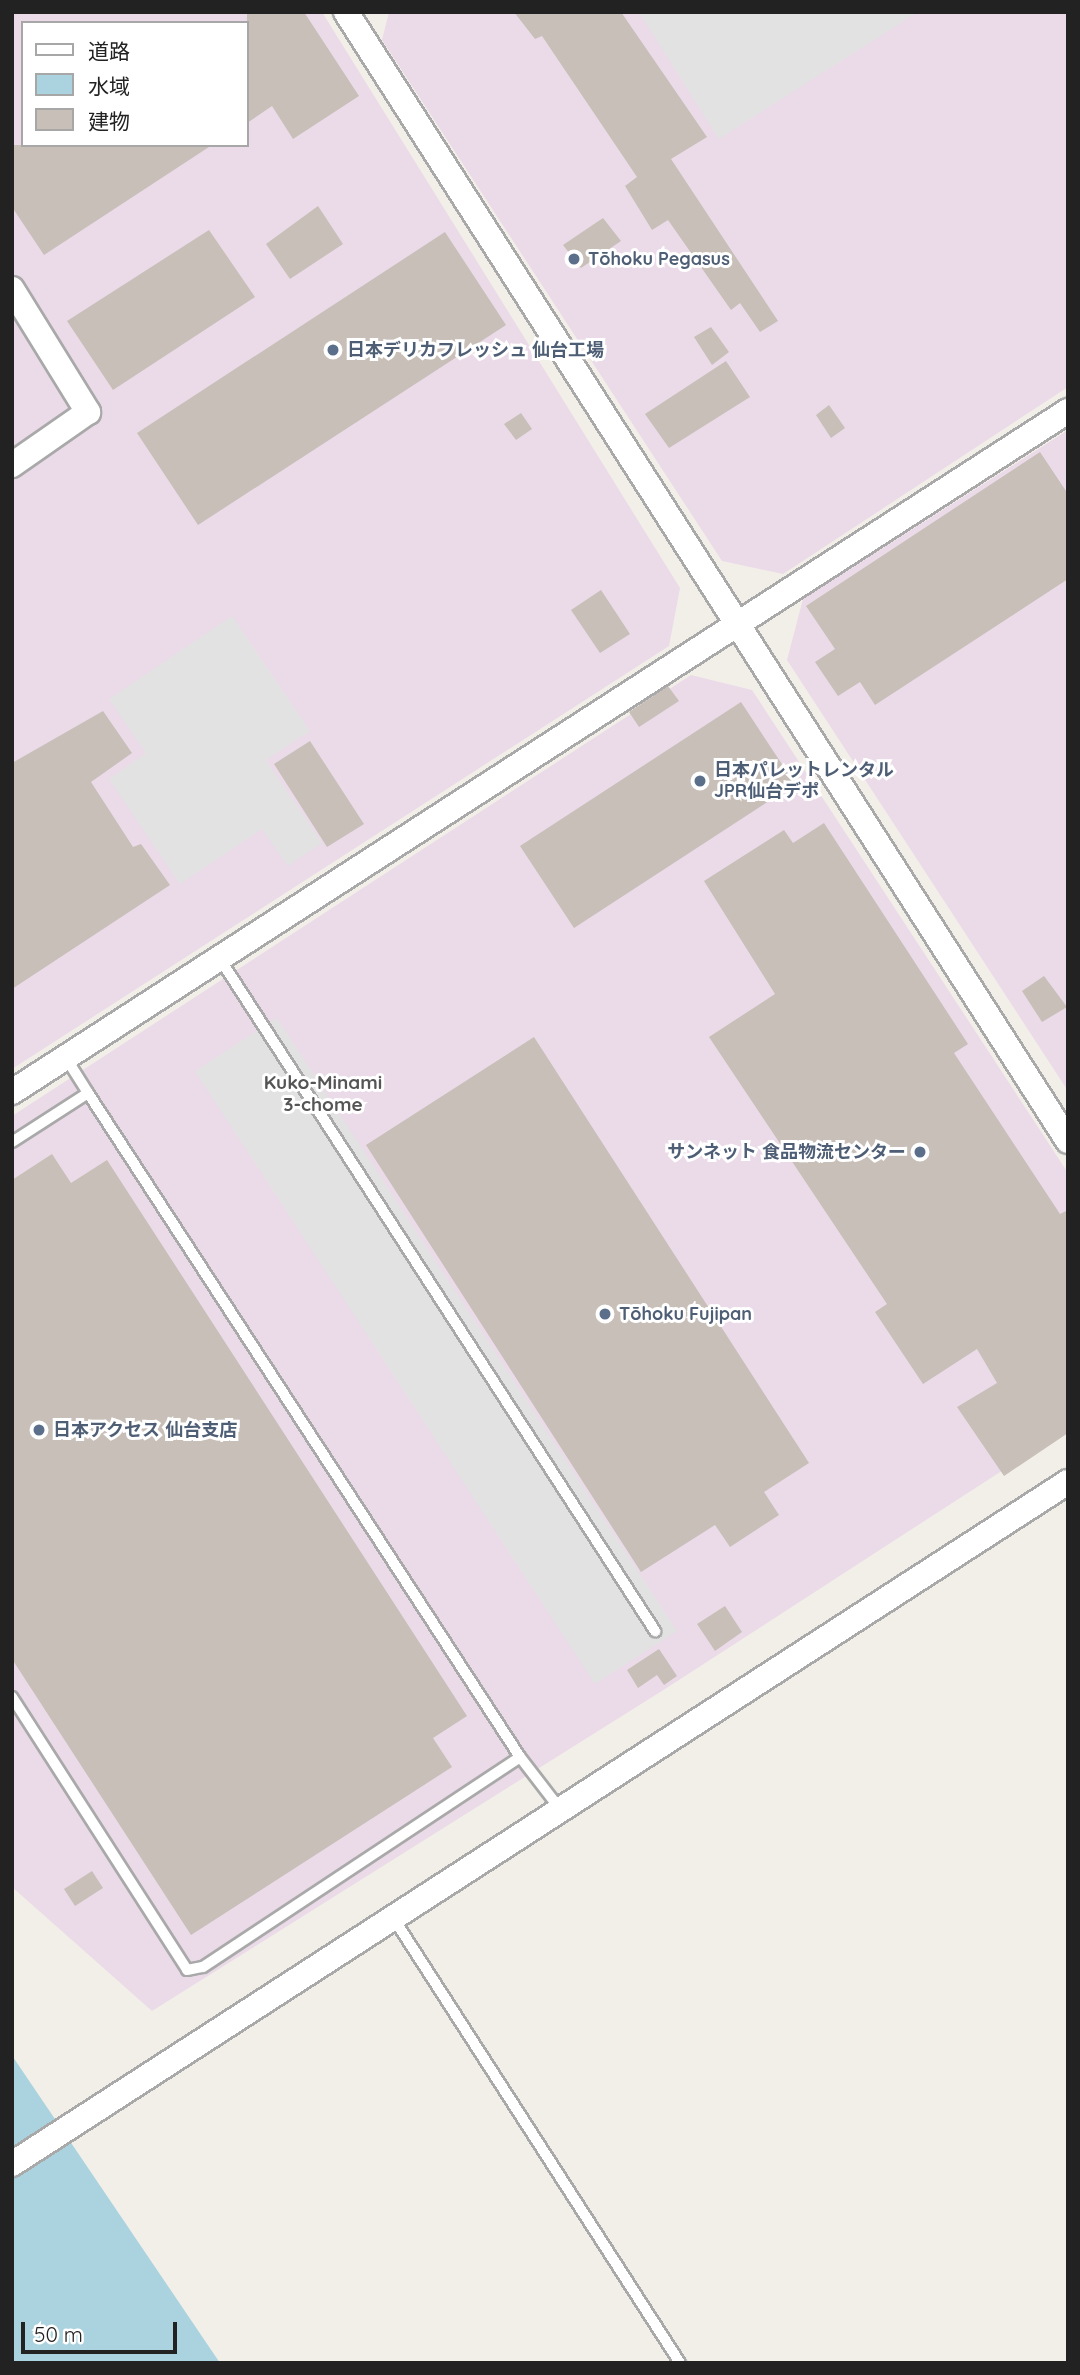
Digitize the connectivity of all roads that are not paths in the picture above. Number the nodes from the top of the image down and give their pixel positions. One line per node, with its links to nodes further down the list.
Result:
1 (346, 12): 5 (street)
2 (12, 289): 4 (street)
3 (1068, 411): 5 (street)
4 (12, 465)
5 (736, 627): 6 (street); 10 (street)
6 (220, 958): 7 (street); 13 (lane)
7 (65, 1058): 8 (street); 9 (lane)
8 (12, 1092)
9 (88, 1093): 11 (lane); 15 (lane)
10 (1068, 1141)
11 (12, 1142)
12 (1068, 1482): 16 (street)
13 (655, 1630)
14 (12, 1697): 15 (lane)
15 (520, 1757): 16 (lane)
16 (561, 1809): 17 (street)
17 (393, 1918): 18 (street); 19 (lane)
18 (12, 2164)
19 (680, 2363)

